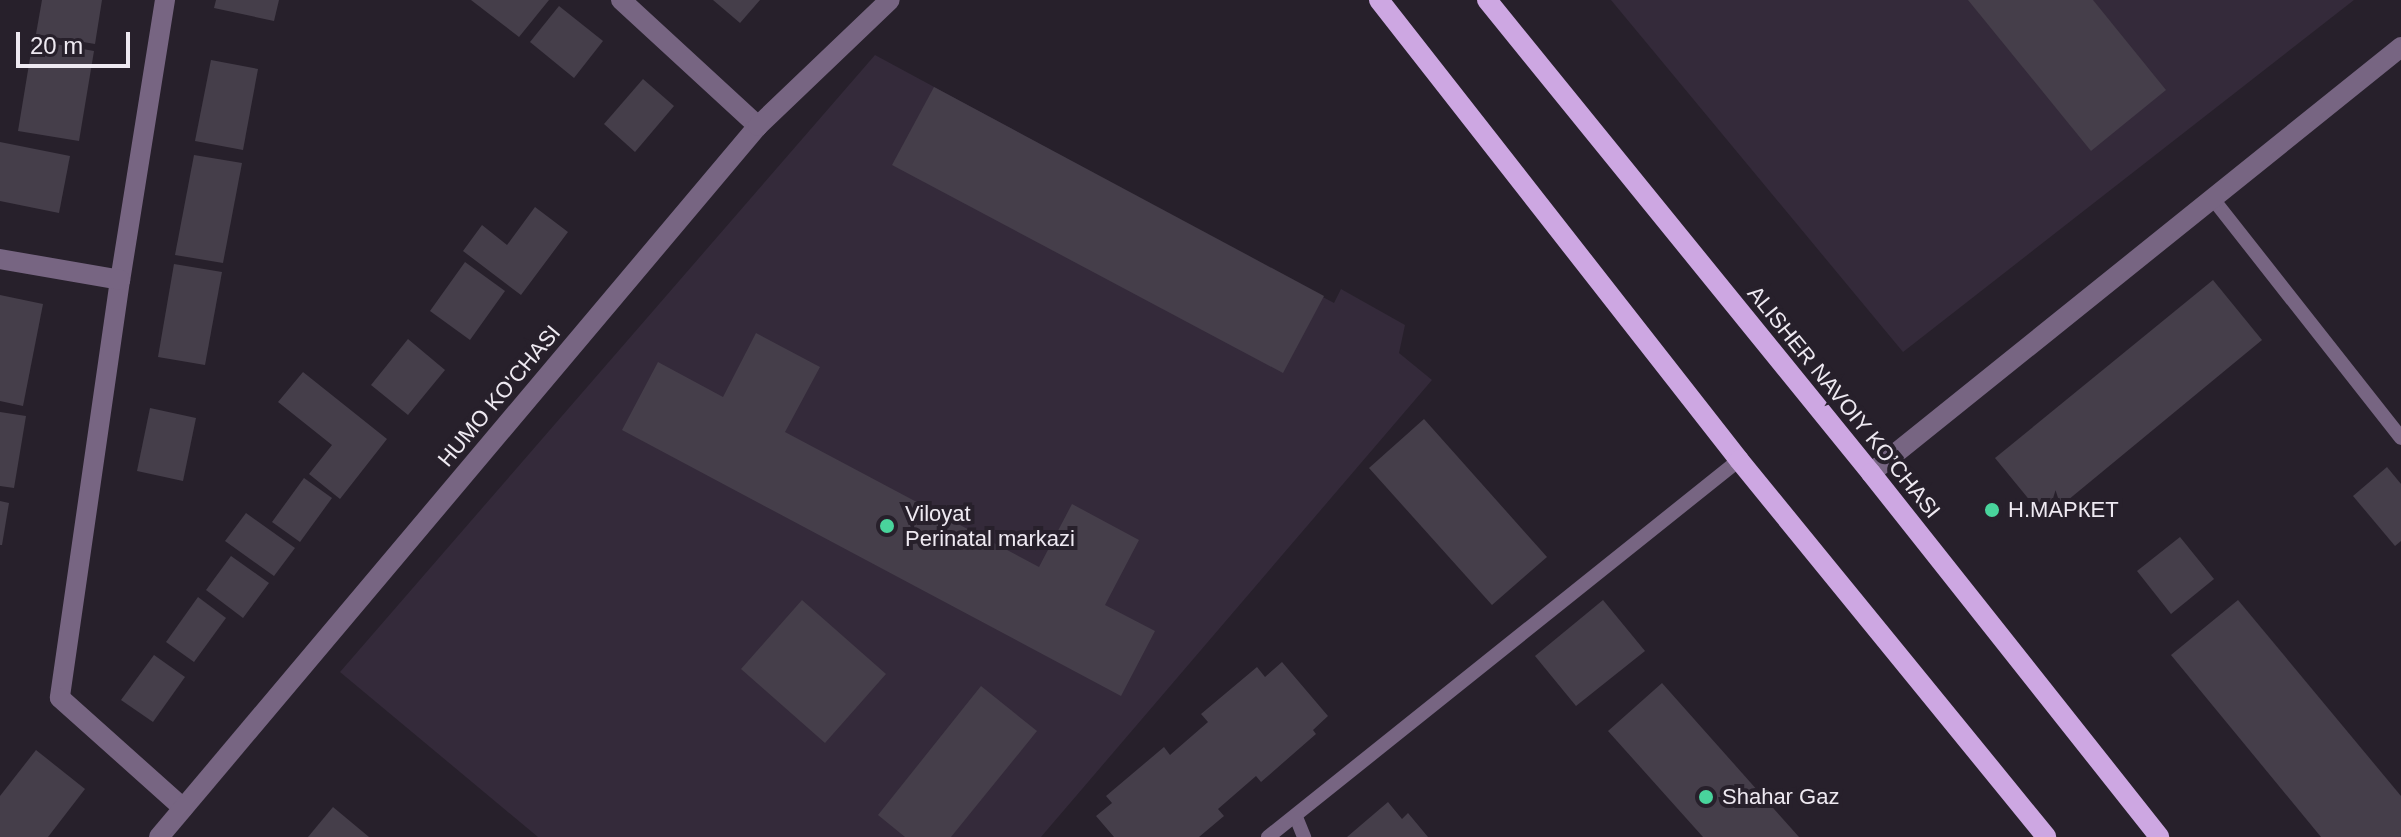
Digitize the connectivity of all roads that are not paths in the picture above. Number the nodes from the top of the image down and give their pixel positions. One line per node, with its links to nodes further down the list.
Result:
1 (165, 0): 10 (street)
2 (621, 0): 7 (street)
3 (890, 0): 7 (street, HUMO KO'CHASI)
4 (1379, 0): 12 (main road)
5 (1487, 0): 13 (main road, ALISHER NAVOIY KO’CHASI)
6 (2401, 47): 8 (street)
7 (758, 126): 14 (street, HUMO KO'CHASI)
8 (2213, 199): 11 (lane); 13 (street)
9 (0, 259): 10 (street)
10 (120, 280): 14 (street)
11 (2401, 438)
12 (1739, 460): 15 (lane); 19 (main road)
13 (1871, 473): 20 (main road, ALISHER NAVOIY KO’CHASI)
14 (183, 808): 16 (street, HUMO KO'CHASI)
15 (1296, 817): 17 (lane); 18 (lane)
16 (159, 837)
17 (1268, 837)
18 (1304, 837)
19 (2046, 837)
20 (2159, 837)

